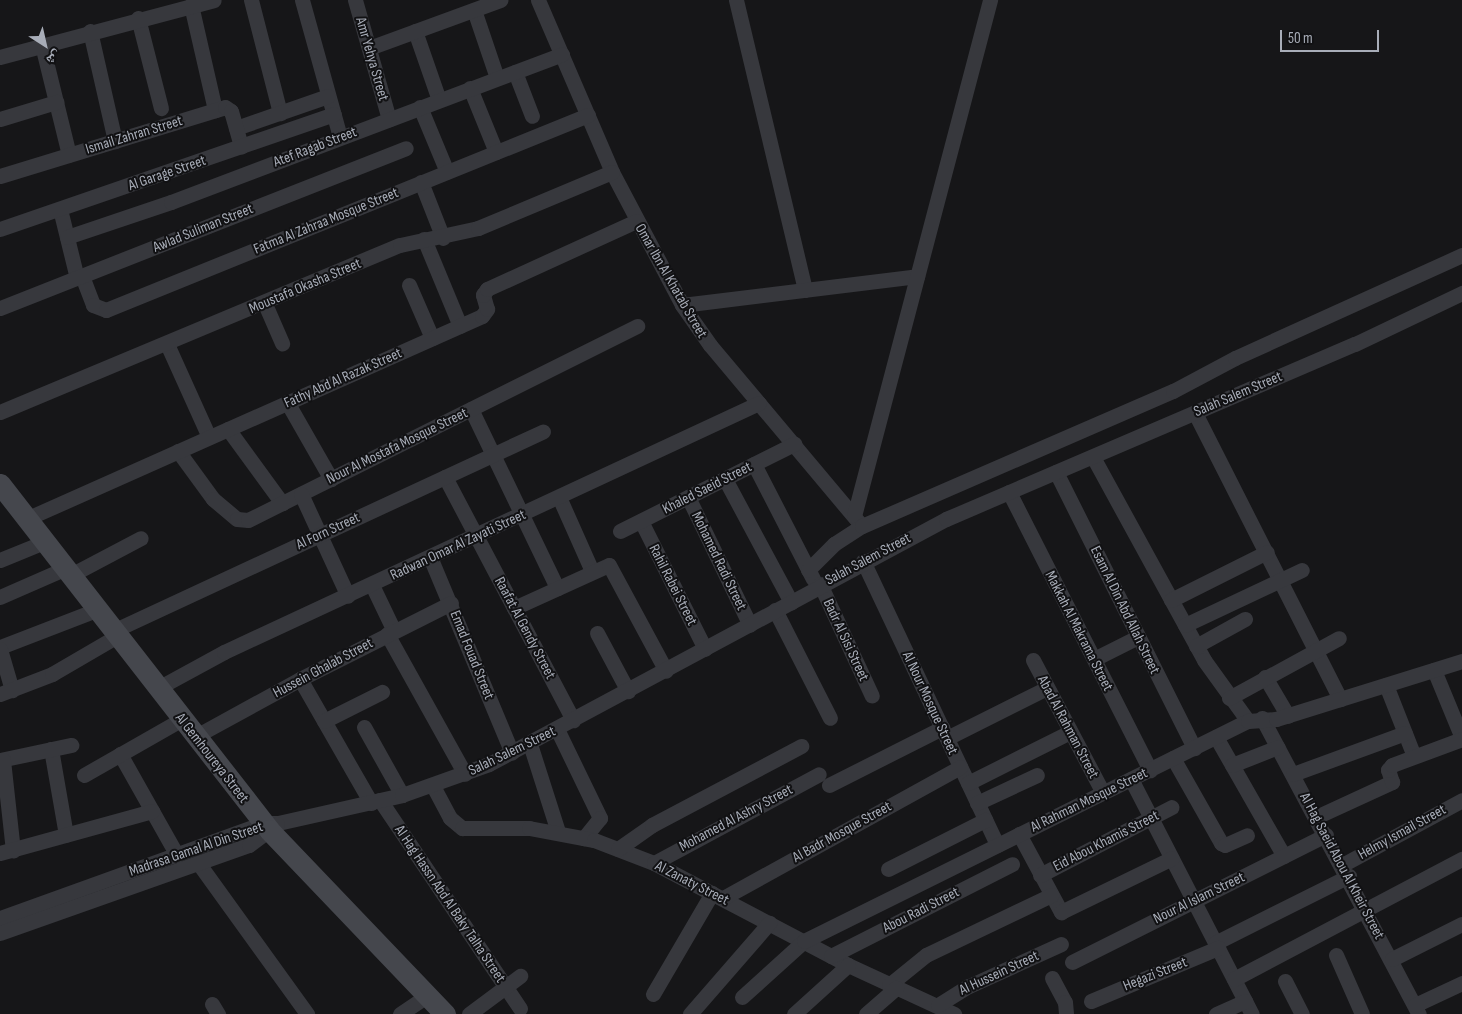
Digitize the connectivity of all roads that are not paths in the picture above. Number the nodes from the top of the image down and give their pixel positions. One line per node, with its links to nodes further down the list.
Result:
1 (214, 0): 9 (street)
2 (251, 0): 28 (street)
3 (302, 0): 22 (street)
4 (355, 0): 16 (street, Amr Yehya Street)
5 (500, 0): 11 (street)
6 (538, 0): 17 (street, Omar Ibn Al Khatab Street)
7 (736, 0): 55 (street)
8 (990, 0): 52 (street)
9 (191, 5): 10 (street); 27 (street)
10 (164, 6): 12 (street)
11 (474, 6): 14 (street); 20 (street)
12 (138, 18): 13 (street); 26 (street)
13 (90, 31): 15 (street); 36 (street)
14 (415, 31): 16 (street); 23 (street)
15 (42, 45): 18 (street); 24 (street)
16 (369, 48): 33 (street, Amr Yehya Street)
17 (562, 54): 19 (street, Atef Ragab Street); 30 (street, Omar Ibn Al Khatab Street)
18 (0, 57)
19 (514, 72): 20 (street, Atef Ragab Street); 31 (street)
20 (497, 78): 21 (street, Atef Ragab Street)
21 (470, 88): 23 (street, Atef Ragab Street); 39 (street)
22 (328, 96): 28 (street); 29 (street)
23 (439, 100): 25 (street, Atef Ragab Street)
24 (56, 102): 32 (street); 40 (street)
25 (420, 107): 33 (street, Atef Ragab Street); 41 (street)
26 (161, 108)
27 (215, 110): 34 (street); 36 (street, Ismail Zahran Street)
28 (280, 113): 34 (street)
29 (334, 114): 35 (street); 37 (street, Al Garage Street)
30 (588, 115): 39 (street, Fatma Al Zahraa Mosque Street); 42 (street, Omar Ibn Al Khatab Street)
31 (532, 116)
32 (0, 119)
33 (389, 119): 35 (street, Atef Ragab Street)
34 (236, 128): 37 (street)
35 (340, 137): 48 (street, Atef Ragab Street)
36 (115, 141): 40 (street, Ismail Zahran Street)
37 (241, 147): 45 (street, Al Garage Street)
38 (406, 148): 53 (street, Awlad Suliman Street)
39 (496, 152): 41 (street, Fatma Al Zahraa Mosque Street)
40 (69, 155): 43 (street, Ismail Zahran Street)
41 (448, 172): 44 (street, Fatma Al Zahraa Mosque Street)
42 (612, 172): 46 (street, Omar Ibn Al Khatab Street); 49 (street, Moustafa Okasha Street)
43 (0, 176)
44 (421, 182): 49 (street); 53 (street, Fatma Al Zahraa Mosque Street)
45 (60, 209): 47 (street, Al Garage Street); 48 (street, Fatma Al Zahraa Mosque Street)
46 (636, 221): 58 (street, Omar Ibn Al Khatab Street); 60 (street, Fathy Abd Al Razak Street)
47 (0, 229)
48 (67, 237): 53 (street, Fatma Al Zahraa Mosque Street)
49 (443, 238): 50 (street, Moustafa Okasha Street)
50 (424, 239): 57 (street, Moustafa Okasha Street); 60 (street)
51 (1462, 255): 91 (street)
52 (917, 276): 55 (street); 91 (street)
53 (79, 277): 59 (street, Awlad Suliman Street)
54 (409, 285): 62 (street)
55 (805, 290): 58 (street)
56 (1462, 293): 69 (street, Salah Salem Street)
57 (265, 304): 63 (street); 64 (street, Moustafa Okasha Street)
58 (682, 305): 66 (street, Omar Ibn Al Khatab Street)
59 (0, 308)
60 (460, 326): 62 (street, Fathy Abd Al Razak Street)
61 (637, 326): 67 (street, Nour Al Mostafa Mosque Street)
62 (432, 338): 65 (street, Fathy Abd Al Razak Street)
63 (282, 343)
64 (167, 344): 68 (street, Moustafa Okasha Street); 72 (street)
65 (287, 402): 70 (street, Fathy Abd Al Razak Street); 80 (street)
66 (759, 403): 73 (street, Omar Ibn Al Khatab Street); 85 (street, Radwan Omar Al Zayati Street)
67 (471, 410): 75 (street); 80 (street, Nour Al Mostafa Mosque Street)
68 (0, 412)
69 (1195, 413): 76 (street, Salah Salem Street); 97 (street)
70 (228, 429): 72 (street, Fathy Abd Al Razak Street); 87 (street)
71 (543, 431): 75 (street, Al Forn Street)
72 (209, 437): 74 (street, Fathy Abd Al Razak Street)
73 (794, 444): 77 (street, Khaled Saeid Street); 91 (street, Omar Ibn Al Khatab Street)
74 (178, 451): 87 (street, Nour Al Mostafa Mosque Street); 89 (street, Fathy Abd Al Razak Street)
75 (493, 455): 79 (street, Al Forn Street); 88 (street)
76 (1093, 457): 78 (street, Salah Salem Street); 111 (street, Al Hag Saeid Abou Al Kheir Street)
77 (754, 464): 81 (street, Khaled Saeid Street); 101 (street, Badr Al Sisi Street)
78 (1056, 472): 83 (street, Salah Salem Street); 123 (street, Esam Al Din Abd Allah Street)
79 (445, 477): 93 (street, Al Forn Street); 94 (street, Raafat Al Gendy Street)
80 (331, 479): 84 (street, Nour Al Mostafa Mosque Street)
81 (725, 479): 86 (street, Khaled Saeid Street); 112 (street)
82 (2, 489): 89 (main road, Al Gemhoureya Street)
83 (1009, 492): 100 (street, Salah Salem Street); 129 (street, Makkah Al Makrama Street)
84 (300, 494): 87 (street, Nour Al Mostafa Mosque Street); 93 (street)
85 (559, 497): 88 (street, Radwan Omar Al Zayati Street); 103 (street)
86 (688, 497): 90 (street, Khaled Saeid Street); 118 (street, Mohamed Radi Street)
87 (282, 503)
88 (522, 515): 94 (street, Radwan Omar Al Zayati Street); 108 (street)
89 (26, 519): 96 (main road, Al Gemhoureya Street)
90 (641, 521): 92 (street, Khaled Saeid Street); 127 (street, Rahil Rabei Street)
91 (858, 521): 101 (street)
92 (620, 531)
93 (319, 535): 109 (street); 122 (street, Al Forn Street)
94 (476, 536): 98 (street, Radwan Omar Al Zayati Street); 114 (street, Raafat Al Gendy Street)
95 (141, 538): 104 (street)
96 (44, 542): 99 (street); 104 (main road, Al Gemhoureya Street)
97 (1267, 552): 105 (street); 111 (street)
98 (430, 557): 106 (street, Radwan Omar Al Zayati Street); 113 (street, Emad Fouad Street)
99 (0, 560)
100 (863, 561): 107 (street, Salah Salem Street); 154 (street, Al Nour Mosque Street)
101 (808, 570): 107 (street, Badr Al Sisi Street)
102 (1302, 570): 105 (street)
103 (592, 571): 108 (street); 133 (street)
104 (67, 572): 110 (street); 115 (main road, Al Gemhoureya Street)
105 (1281, 580): 119 (street); 128 (street)
106 (372, 585): 109 (street, Radwan Omar Al Zayati Street); 120 (street)
107 (818, 586): 112 (street, Salah Salem Street); 142 (street, Badr Al Sisi Street)
108 (557, 588): 114 (street)
109 (348, 596): 137 (street, Radwan Omar Al Zayati Street)
110 (0, 597)
111 (1171, 600): 119 (street, Al Hag Saeid Abou Al Kheir Street)
112 (790, 602): 116 (street, Salah Salem Street)
113 (452, 603): 120 (street, Hussein Ghalab Street); 165 (street, Emad Fouad Street)
114 (514, 608): 148 (street, Raafat Al Gendy Street)
115 (96, 610): 122 (main road, Al Gemhoureya Street); 126 (street)
116 (775, 610): 118 (street, Salah Salem Street); 146 (street)
117 (1245, 619): 125 (street)
118 (750, 625): 127 (street, Salah Salem Street)
119 (1185, 625): 125 (street, Al Hag Saeid Abou Al Kheir Street)
120 (391, 633): 135 (street, Hussein Ghalab Street); 174 (street)
121 (597, 633): 139 (street)
122 (115, 634): 137 (main road, Al Gemhoureya Street); 140 (street, Al Forn Street)
123 (1138, 637): 129 (street); 163 (street, Esam Al Din Abd Allah Street)
124 (1339, 638): 128 (street)
125 (1196, 646): 143 (street, Al Hag Saeid Abou Al Kheir Street)
126 (0, 648): 140 (street)
127 (705, 649): 133 (street, Salah Salem Street)
128 (1317, 649): 134 (street); 144 (street)
129 (1094, 659): 172 (street, Makkah Al Makrama Street)
130 (1033, 660): 138 (street, Abad Al Rahman Street)
131 (1462, 661): 132 (street, Al Rahman Mosque Street)
132 (1434, 670): 136 (street, Al Rahman Mosque Street); 158 (street)
133 (666, 671): 139 (street, Salah Salem Street)
134 (1265, 677): 143 (street); 145 (street)
135 (300, 678): 150 (street, Al Hag Hassn Abd Al Baky Talha Street); 156 (street, Hussein Ghalab Street)
136 (1386, 685): 144 (street, Al Rahman Mosque Street); 155 (street)
137 (158, 688): 147 (main road, Al Gemhoureya Street)
138 (1047, 688): 153 (street, Abad Al Rahman Street); 154 (street, Mohamed Al Ashry Street)
139 (628, 691): 148 (street, Salah Salem Street)
140 (6, 692)
141 (382, 692): 150 (street)
142 (872, 696)
143 (1229, 698): 149 (street, Al Hag Saeid Abou Al Kheir Street)
144 (1340, 699): 145 (street, Al Rahman Mosque Street)
145 (1288, 716): 149 (street, Al Rahman Mosque Street)
146 (830, 718)
147 (182, 719): 156 (main road, Al Gemhoureya Street); 166 (street)
148 (573, 720): 152 (street, Salah Salem Street)
149 (1255, 720): 157 (street, Al Rahman Mosque Street); 162 (street, Al Hag Saeid Abou Al Kheir Street)
150 (324, 721): 183 (street, Al Hag Hassn Abd Al Baky Talha Street)
151 (364, 727): 181 (street)
152 (557, 729): 159 (street, Salah Salem Street); 196 (street)
153 (1070, 732): 178 (street); 180 (street, Abad Al Rahman Street)
154 (944, 733): 171 (street, Al Nour Mosque Street); 204 (street, Mohamed Al Ashry Street)
155 (1405, 733): 167 (street); 175 (street)
156 (196, 736): 190 (main road, Al Gemhoureya Street)
157 (1216, 737): 163 (street, Al Rahman Mosque Street); 170 (street)
158 (1462, 739): 167 (street)
159 (530, 744): 165 (street, Salah Salem Street); 191 (street)
160 (71, 745): 164 (street)
161 (801, 746): 198 (street)
162 (1278, 747): 170 (street); 175 (street, Al Hag Saeid Abou Al Kheir Street)
163 (1194, 748): 168 (street, Al Rahman Mosque Street)
164 (52, 749): 169 (street); 193 (street)
165 (512, 753): 174 (street, Salah Salem Street)
166 (120, 754): 173 (street); 186 (street)
167 (1414, 756): 187 (street)
168 (1173, 758): 172 (street, Al Rahman Mosque Street); 194 (street)
169 (1, 760): 199 (street)
170 (1232, 765): 201 (street)
171 (960, 767): 178 (street, Al Nour Mosque Street); 210 (street, Al Badr Mosque Street)
172 (1150, 770): 177 (street, Al Rahman Mosque Street)
173 (84, 774)
174 (465, 774): 179 (street, Salah Salem Street)
175 (1293, 774): 187 (street, Al Hag Saeid Abou Al Kheir Street)
176 (1037, 775): 184 (street)
177 (1131, 779): 180 (street, Al Rahman Mosque Street); 188 (street)
178 (968, 783): 184 (street, Al Nour Mosque Street)
179 (433, 786): 181 (street, Salah Salem Street); 191 (street, Al Zanaty Street)
180 (1103, 793): 192 (street, Al Rahman Mosque Street)
181 (402, 795): 183 (street, Salah Salem Street)
182 (1462, 800): 208 (street, Helmy Ismail Street)
183 (375, 801): 190 (street, Salah Salem Street); 231 (street, Al Hag Hassn Abd Al Baky Talha Street)
184 (978, 803): 189 (street, Al Nour Mosque Street)
185 (1172, 806): 188 (street, Eid Abou Khamis Street)
186 (152, 811): 193 (street); 200 (street)
187 (1316, 816): 195 (street, Al Hag Saeid Abou Al Kheir Street)
188 (1151, 818): 202 (street); 209 (street, Eid Abou Khamis Street)
189 (986, 820): 197 (street, Al Nour Mosque Street); 207 (street)
190 (270, 825): 200 (street, Madrasa Gamal Al Din Street); 205 (street, Madrasa Gamal Al Din Street); 233 (main road, Al Gemhoureya Street)
191 (558, 832): 196 (street, Al Zanaty Street)
192 (1019, 834): 197 (street, Al Rahman Mosque Street); 209 (street)
193 (66, 835): 199 (street)
194 (1247, 835)
195 (1326, 835): 201 (street, Nour Al Islam Street); 208 (street, Al Hag Saeid Abou Al Kheir Street)
196 (584, 838): 198 (street, Al Zanaty Street)
197 (997, 845): 217 (street, Al Rahman Mosque Street)
198 (618, 849): 204 (street, Al Zanaty Street)
199 (7, 852)
200 (177, 856): 214 (street, Madrasa Gamal Al Din Street)
201 (1284, 856): 212 (street, Nour Al Islam Street)
202 (1172, 858): 211 (street); 212 (street)
203 (1462, 859): 213 (street)
204 (654, 863): 210 (street, Al Zanaty Street)
205 (199, 864): 214 (street, Madrasa Gamal Al Din Street); 241 (street)
206 (1012, 864): 221 (street, Abou Radi Street)
207 (888, 869)
208 (1346, 871): 213 (street, Al Hag Saeid Abou Al Kheir Street); 219 (street, Helmy Ismail Street)
209 (1040, 875): 211 (street)
210 (718, 895): 215 (street, Al Zanaty Street); 232 (street)
211 (1051, 895): 230 (street)
212 (1194, 901): 219 (street); 223 (street, Nour Al Islam Street)
213 (1367, 911): 222 (street, Al Hag Saeid Abou Al Kheir Street); 227 (street)
214 (0, 920)
215 (769, 923): 217 (street, Al Zanaty Street); 245 (street)
216 (1462, 924): 222 (street)
217 (804, 941): 221 (street, Al Zanaty Street); 234 (street, Al Rahman Mosque Street)
218 (1061, 944): 239 (street, Al Hussein Street)
219 (1217, 945): 227 (street); 235 (street, Hegazi Street)
220 (1336, 955): 250 (street)
221 (831, 956): 224 (street, Al Zanaty Street)
222 (1392, 959): 238 (street, Al Hag Saeid Abou Al Kheir Street)
223 (1072, 962)
224 (848, 965): 230 (street, Al Zanaty Street); 246 (street)
225 (520, 976): 231 (street)
226 (1052, 978): 240 (street)
227 (1234, 979): 237 (street)
228 (1285, 981): 249 (street)
229 (1462, 983): 238 (street)
230 (893, 986): 239 (street, Al Zanaty Street); 247 (street)
231 (506, 987): 236 (street, Al Hag Hassn Abd Al Baky Talha Street); 244 (street)
232 (653, 994)
233 (428, 995): 242 (street); 243 (main road, Al Gemhoureya Street)
234 (742, 997)
235 (1091, 1001)
236 (520, 1008)
237 (1249, 1008): 248 (street)
238 (1417, 1009)
239 (941, 1010)
240 (1062, 1012)
241 (307, 1014)
242 (400, 1014)
243 (445, 1014)
244 (469, 1014)
245 (690, 1014)
246 (794, 1014)
247 (866, 1014)
248 (1216, 1014)
249 (1302, 1014)
250 (1362, 1014)

